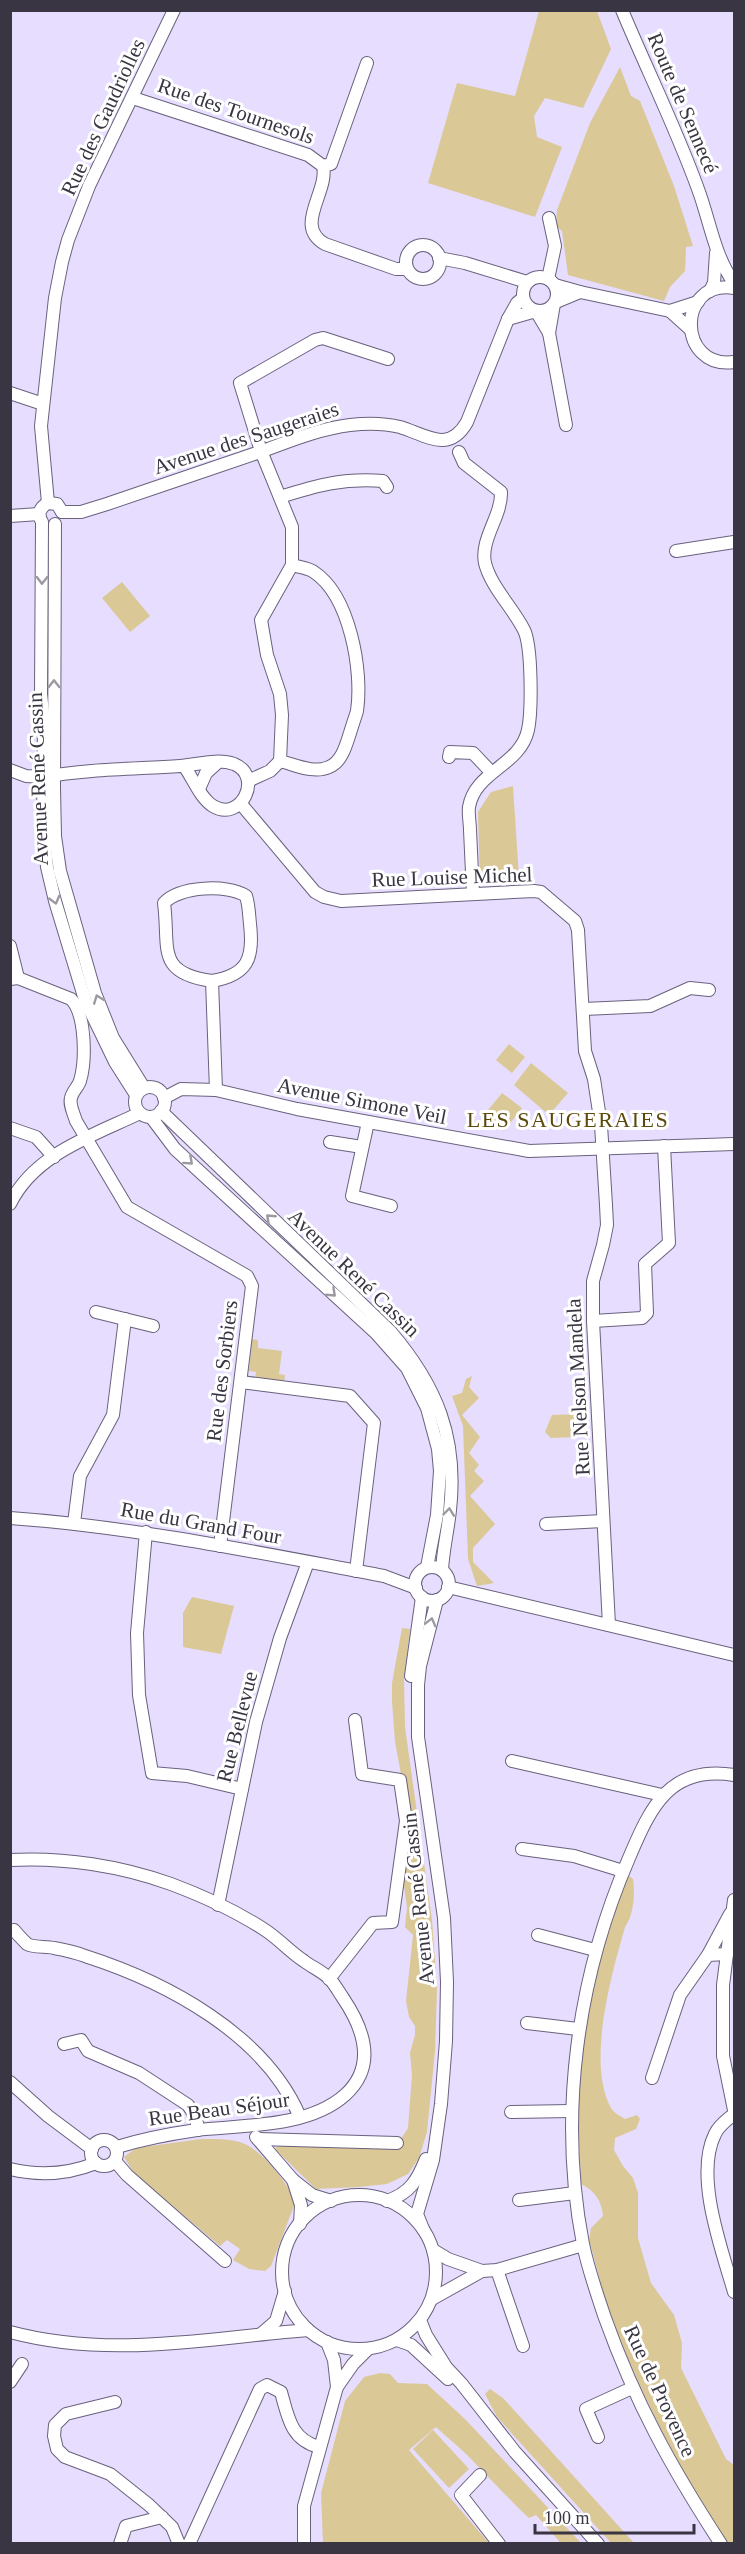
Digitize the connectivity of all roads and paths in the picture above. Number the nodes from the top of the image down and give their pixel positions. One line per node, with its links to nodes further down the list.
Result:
1 (174, 10): 4 (street, Rue des Gaudriolles)
2 (622, 10): 7 (street, Route de Sennecé)
3 (367, 63): 5 (street, Rue des Tournesols)
4 (134, 98): 5 (street, Rue des Tournesols); 29 (street, Rue des Gaudriolles)
5 (323, 165): 9 (street, Rue des Tournesols)
6 (549, 218): 11 (street)
7 (716, 246): 12 (street, Route de Sennecé); 14 (street, Route de Sennecé)
8 (440, 258): 9 (street, Rue des Tournesols); 9 (street); 10 (street)
9 (406, 269)
10 (527, 282): 11 (street); 16 (street)
11 (551, 282): 15 (street); 18 (street)
12 (735, 283)
13 (735, 288): 14 (street)
14 (710, 291): 17 (street)
15 (580, 292): 18 (street); 20 (street)
16 (523, 298): 19 (street); 21 (street)
17 (698, 302): 20 (street); 22 (street)
18 (555, 303): 19 (street); 23 (street)
19 (536, 311): 21 (street); 23 (street)
20 (669, 311): 22 (street)
21 (508, 319): 31 (street)
22 (690, 329): 25 (street)
23 (549, 333): 30 (street)
24 (388, 358): 33 (street)
25 (719, 362): 26 (street); 27 (street)
26 (735, 362)
27 (735, 374)
28 (10, 393): 29 (street)
29 (43, 404): 37 (street)
30 (566, 425)
31 (462, 431): 32 (street); 34 (street)
32 (444, 441): 33 (street, Avenue des Saugeraies); 34 (street, Avenue des Saugeraies)
33 (261, 452): 36 (street); 38 (street, Avenue des Saugeraies)
34 (459, 452): 49 (street, Avenue des Saugeraies)
35 (387, 487): 36 (street)
36 (280, 497): 43 (street)
37 (48, 503): 38 (street); 40 (street)
38 (62, 512): 40 (street)
39 (10, 516): 40 (street)
40 (46, 520): 50 (street, Avenue René Cassin)
41 (735, 542): 42 (street)
42 (676, 551)
43 (292, 565): 45 (street); 45 (street)
44 (449, 757): 49 (street)
45 (280, 761): 51 (street)
46 (217, 763): 47 (street); 51 (street); 52 (street)
47 (184, 766): 50 (street); 52 (street)
48 (10, 770): 50 (street)
49 (492, 772): 54 (street)
50 (48, 776): 61 (street, Avenue René Cassin)
51 (248, 781): 53 (street)
52 (199, 789): 53 (street)
53 (241, 804): 54 (street, Rue Louise Michel)
54 (473, 894): 59 (street, Rue Louise Michel)
55 (10, 946): 56 (street)
56 (14, 978): 66 (street, Rue des Sorbiers)
57 (212, 981): 57 (street); 60 (street)
58 (709, 990): 59 (street)
59 (584, 1009): 71 (street, Rue Louise Michel)
60 (216, 1089): 62 (street, Avenue Simone Veil); 64 (street, Avenue Simone Veil)
61 (140, 1092): 62 (street); 63 (street)
62 (164, 1098): 63 (street)
63 (151, 1114): 66 (street); 87 (street, Avenue René Cassin, one-way to 87); 88 (street, Avenue René Cassin, one-way to 63)
64 (368, 1122): 70 (street); 71 (street, Avenue Simone Veil)
65 (10, 1128): 72 (street)
66 (87, 1138): 72 (street); 79 (street, Rue des Sorbiers)
67 (330, 1142): 70 (street)
68 (735, 1144): 69 (street, Avenue Simone Veil)
69 (664, 1146): 71 (street, Avenue Simone Veil); 77 (street)
70 (362, 1147): 74 (street)
71 (604, 1149): 77 (street, Rue Nelson Mandela)
72 (54, 1156): 73 (street)
73 (10, 1203)
74 (391, 1206)
75 (96, 1312): 76 (street)
76 (125, 1319): 78 (street); 82 (street)
77 (593, 1321): 81 (street, Rue Nelson Mandela)
78 (153, 1326)
79 (241, 1382): 85 (street, Rue des Sorbiers); 89 (street)
80 (10, 1518): 82 (street, Rue du Grand Four)
81 (603, 1521): 83 (street); 94 (street, Rue Nelson Mandela)
82 (74, 1522): 84 (street, Rue du Grand Four)
83 (546, 1524)
84 (146, 1532): 85 (street, Rue du Grand Four); 101 (street)
85 (220, 1546): 86 (street, Rue du Grand Four)
86 (308, 1562): 89 (street, Rue du Grand Four); 101 (street, Rue Bellevue)
87 (423, 1570): 88 (street); 90 (street, Rue du Grand Four); 92 (street)
88 (442, 1570): 91 (street)
89 (356, 1571): 90 (street, Rue du Grand Four)
90 (384, 1576): 92 (street, Rue du Grand Four)
91 (448, 1587): 93 (street); 94 (street)
92 (419, 1593): 93 (street); 134 (street, Avenue René Cassin)
93 (437, 1600): 138 (street, Avenue René Cassin, one-way to 93)
94 (609, 1625): 95 (street)
95 (735, 1655)
96 (355, 1720): 99 (street)
97 (512, 1761): 102 (street)
98 (348, 1770): 99 (street)
99 (362, 1773): 113 (street)
100 (735, 1775): 102 (street, Rue de Provence)
101 (242, 1789): 106 (street, Rue Bellevue)
102 (662, 1795): 105 (street, Rue de Provence)
103 (522, 1849): 105 (street)
104 (10, 1860): 106 (street, Rue Beau Séjour)
105 (623, 1871): 110 (street, Rue de Provence)
106 (218, 1905): 113 (street, Rue Beau Séjour)
107 (733, 1905): 111 (street); 112 (street)
108 (14, 1930): 122 (street)
109 (538, 1935): 110 (street)
110 (595, 1950): 115 (street, Rue de Provence)
111 (727, 1954): 112 (street); 121 (street)
112 (708, 1955): 117 (street)
113 (330, 1979): 122 (street, Rue Beau Séjour)
114 (527, 2023): 115 (street)
115 (578, 2029): 119 (street, Rue de Provence)
116 (64, 2044): 124 (street)
117 (652, 2078)
118 (10, 2082): 128 (street)
119 (572, 2110): 120 (street); 133 (street, Rue de Provence)
120 (511, 2112)
121 (735, 2112): 145 (street)
122 (300, 2117): 123 (street, Rue Beau Séjour)
123 (247, 2127): 124 (street, Rue Beau Séjour); 125 (street)
124 (198, 2130): 127 (street, Rue Beau Séjour)
125 (258, 2139): 126 (street); 132 (street)
126 (397, 2143)
127 (117, 2147): 128 (street); 129 (street)
128 (92, 2149): 130 (street)
129 (115, 2161): 130 (street); 141 (street)
130 (96, 2163): 131 (street)
131 (10, 2169)
132 (294, 2180): 136 (street); 137 (street)
133 (576, 2193): 135 (street); 139 (street, Rue de Provence)
134 (387, 2200): 136 (street); 138 (street)
135 (519, 2200)
136 (331, 2201): 137 (street)
137 (300, 2224): 144 (street)
138 (423, 2229): 140 (street)
139 (583, 2245): 142 (street); 158 (street, Rue de Provence)
140 (434, 2250): 143 (street); 146 (street)
141 (225, 2261)
142 (497, 2270): 143 (street); 153 (street)
143 (482, 2271): 146 (street)
144 (285, 2291): 148 (street); 150 (street)
145 (735, 2292)
146 (432, 2299): 147 (street)
147 (420, 2320): 151 (street); 160 (street)
148 (308, 2330): 150 (street); 152 (street)
149 (10, 2332): 150 (street)
150 (261, 2334)
151 (397, 2340): 154 (street); 160 (street)
152 (327, 2342): 154 (street); 157 (street)
153 (523, 2346)
154 (368, 2349): 157 (street)
155 (22, 2364): 156 (street)
156 (10, 2382)
157 (337, 2387): 162 (street)
158 (632, 2388): 161 (street); 171 (street, Rue de Provence)
159 (115, 2402): 164 (street)
160 (482, 2411): 170 (street)
161 (598, 2437)
162 (319, 2447): 167 (street); 168 (street)
163 (480, 2475): 169 (street)
164 (162, 2517): 165 (street); 166 (street)
165 (120, 2544)
166 (179, 2544)
167 (189, 2544)
168 (304, 2544)
169 (499, 2544)
170 (598, 2544)
171 (720, 2544)

